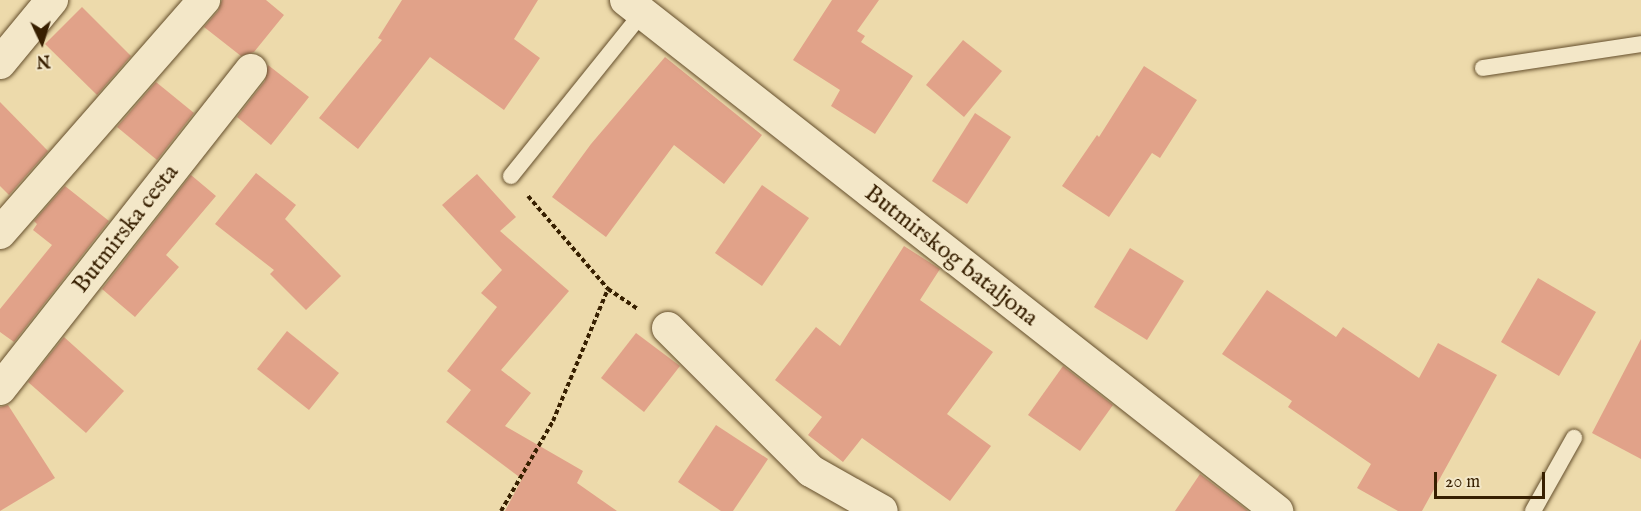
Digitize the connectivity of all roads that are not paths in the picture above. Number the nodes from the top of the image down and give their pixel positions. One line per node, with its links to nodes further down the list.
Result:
1 (52, 0): 5 (street)
2 (204, 0): 9 (street)
3 (640, 4): 8 (lane); 14 (street, Butmirskog bataljona)
4 (1641, 44): 6 (lane)
5 (0, 63)
6 (1483, 68)
7 (251, 70): 11 (street, Butmirska cesta)
8 (511, 176)
9 (0, 233)
10 (668, 328): 13 (street)
11 (0, 389)
12 (1574, 438): 15 (lane)
13 (882, 511)
14 (1277, 511)
15 (1533, 511)

